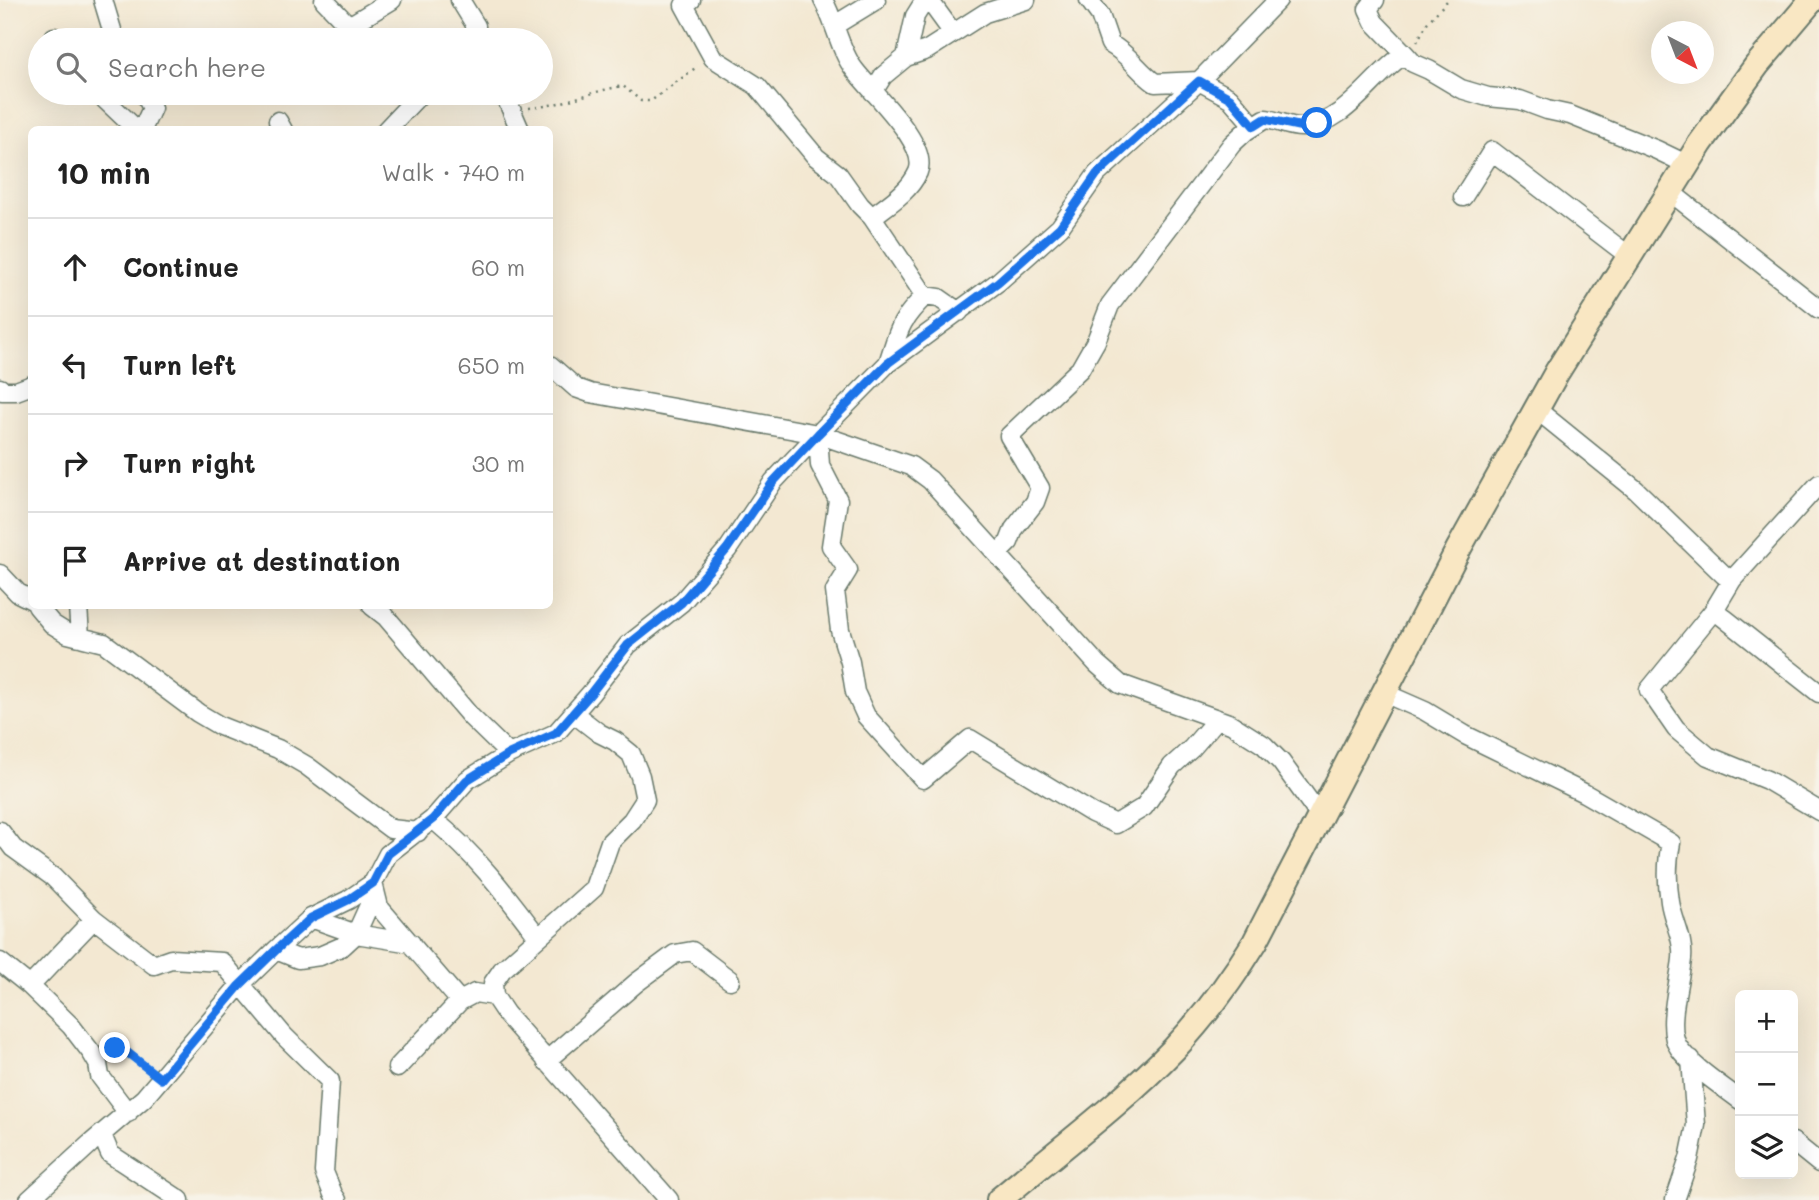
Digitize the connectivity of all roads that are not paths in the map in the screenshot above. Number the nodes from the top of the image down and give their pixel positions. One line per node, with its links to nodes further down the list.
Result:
1 (103, 0): 15 (street)
2 (324, 0): 3 (street)
3 (392, 0)
4 (460, 0): 16 (street)
5 (691, 0): 34 (street)
6 (823, 0): 14 (street)
7 (876, 0): 14 (street)
8 (927, 0): 17 (street); 19 (street)
9 (1026, 0): 17 (street)
10 (1089, 0): 20 (street)
11 (1278, 0): 20 (street)
12 (1375, 0): 18 (street)
13 (1801, 3): 31 (main road)
14 (835, 25): 21 (street)
15 (111, 28)
16 (476, 28)
17 (953, 33): 19 (street)
18 (1405, 55): 30 (street); 31 (street)
19 (906, 57): 21 (street)
20 (1199, 81): 30 (street); 38 (street)
21 (873, 92): 34 (street)
22 (112, 105): 26 (street)
23 (150, 105): 27 (street)
24 (410, 105): 28 (street)
25 (510, 105): 29 (street)
26 (135, 126)
27 (142, 126)
28 (390, 126)
29 (518, 126)
30 (1254, 126): 46 (street)
31 (1686, 164): 32 (main road)
32 (1669, 191): 35 (main road); 37 (street)
33 (1463, 197): 35 (street)
34 (872, 217): 36 (street)
35 (1629, 256): 43 (main road)
36 (925, 296): 38 (street); 39 (street)
37 (1819, 309)
38 (959, 312): 39 (street)
39 (888, 363): 44 (street)
40 (553, 368): 44 (street)
41 (28, 386): 42 (street)
42 (1, 391)
43 (1536, 409): 48 (street); 55 (main road)
44 (818, 434): 46 (street); 57 (street); 58 (street)
45 (1819, 484): 48 (street)
46 (997, 554): 58 (street)
47 (0, 574): 49 (street)
48 (1732, 580): 53 (street)
49 (28, 598)
50 (40, 609): 54 (street)
51 (78, 609): 54 (street)
52 (376, 609): 59 (street)
53 (1714, 610): 56 (street); 60 (street)
54 (80, 637): 63 (street)
55 (1384, 693): 61 (main road); 80 (street)
56 (1819, 693)
57 (573, 713): 59 (street); 71 (street)
58 (1217, 719): 61 (street)
59 (509, 754): 62 (street)
60 (1819, 811)
61 (1321, 816): 95 (main road)
62 (433, 819): 65 (street); 71 (street)
63 (391, 829): 65 (street); 66 (street)
64 (0, 831): 69 (street)
65 (418, 832): 66 (street)
66 (388, 854): 67 (street)
67 (374, 888): 68 (street); 70 (street); 72 (street)
68 (311, 918): 70 (street); 73 (street)
69 (94, 919): 76 (street); 77 (street)
70 (356, 934): 72 (street); 73 (street)
71 (538, 937): 78 (street)
72 (411, 943): 79 (street)
73 (276, 950): 77 (street)
74 (0, 962): 76 (street)
75 (730, 980): 81 (street)
76 (30, 986): 84 (street)
77 (239, 986): 84 (street); 93 (street)
78 (494, 996): 79 (street); 81 (street)
79 (460, 1001): 82 (street)
80 (1691, 1059): 83 (street); 90 (street)
81 (546, 1061): 94 (street)
82 (397, 1068)
83 (1735, 1096)
84 (128, 1113): 85 (street)
85 (102, 1135): 87 (street); 88 (street)
86 (1798, 1146): 89 (street)
87 (80, 1153): 88 (street); 91 (street)
88 (110, 1153): 92 (street)
89 (1819, 1163)
90 (1684, 1175): 96 (street); 97 (street)
91 (29, 1200)
92 (180, 1200)
93 (337, 1200)
94 (669, 1200)
95 (999, 1200)
96 (1675, 1200)
97 (1690, 1200)

